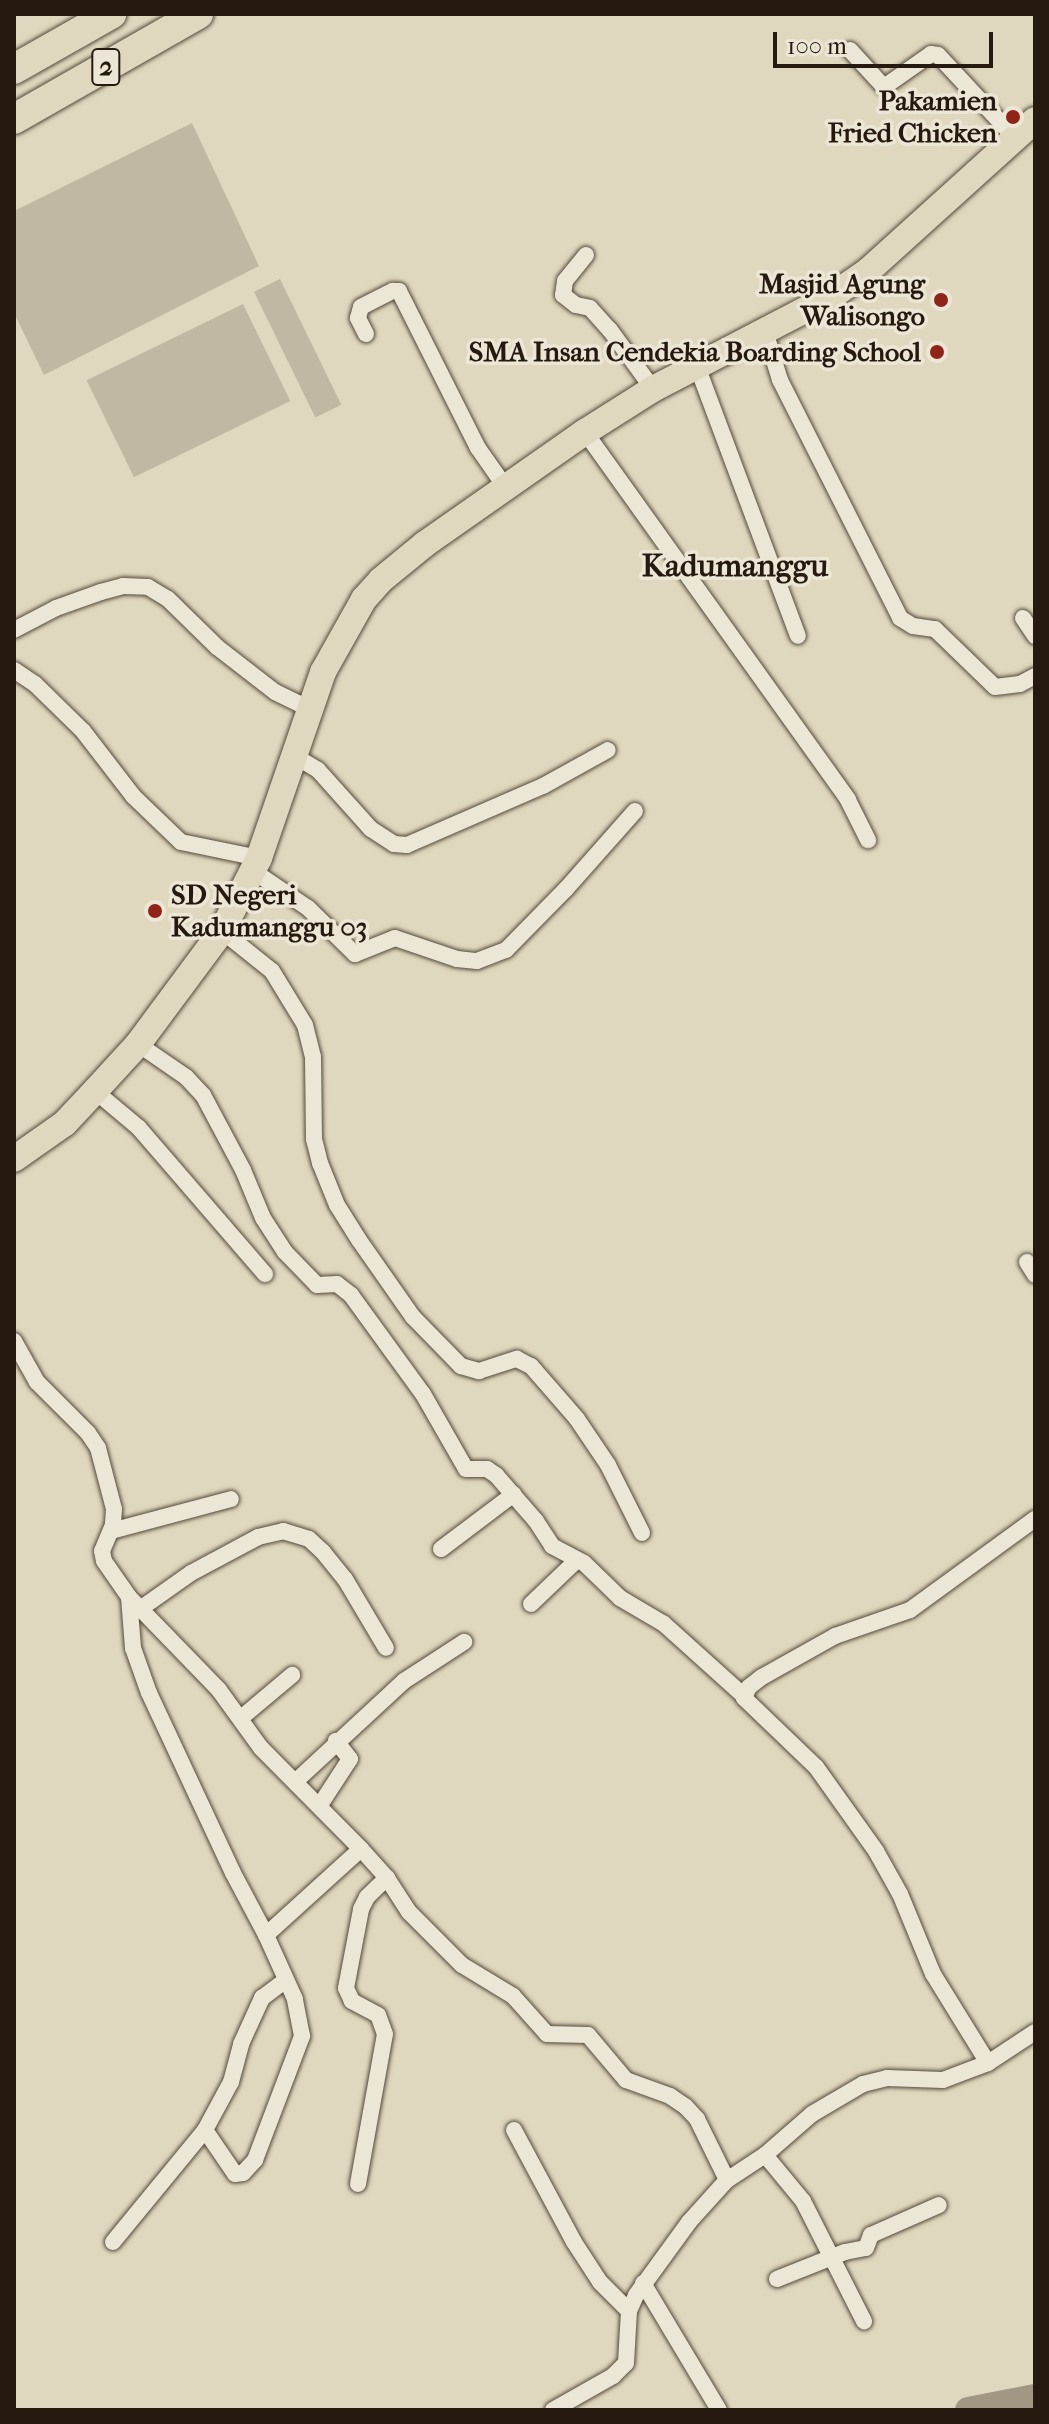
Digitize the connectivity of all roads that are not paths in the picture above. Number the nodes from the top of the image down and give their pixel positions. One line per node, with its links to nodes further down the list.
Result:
1 (111, 14): 4 (highway, 2)
2 (198, 14): 5 (highway, 2)
3 (850, 50): 7 (street)
4 (14, 69)
5 (16, 118)
6 (1035, 120): 7 (main road)
7 (1015, 138): 9 (main road)
8 (586, 255): 12 (street)
9 (765, 331): 11 (main road); 20 (street)
10 (366, 334): 14 (street)
11 (697, 366): 12 (main road); 17 (street)
12 (653, 389): 13 (main road)
13 (585, 432): 14 (main road); 25 (street)
14 (506, 488): 21 (main road)
15 (1023, 618): 18 (street)
16 (14, 630): 21 (street)
17 (798, 636)
18 (1035, 636)
19 (14, 670): 26 (street)
20 (1035, 676)
21 (308, 708): 23 (main road)
22 (608, 750): 23 (street)
23 (293, 755): 26 (main road)
24 (635, 811): 26 (street)
25 (868, 840)
26 (256, 865): 27 (main road)
27 (222, 931): 28 (main road); 37 (street)
28 (138, 1044): 29 (main road); 33 (street)
29 (95, 1091): 30 (main road); 31 (street)
30 (14, 1159)
31 (265, 1274)
32 (14, 1341): 36 (street)
33 (514, 1494): 38 (street); 39 (street)
34 (231, 1499): 36 (street)
35 (1035, 1519): 45 (street)
36 (111, 1531): 40 (street)
37 (642, 1533)
38 (441, 1549)
39 (577, 1560): 41 (street); 45 (street)
40 (134, 1603): 43 (street); 46 (street); 52 (street)
41 (531, 1604)
42 (464, 1642): 47 (street)
43 (386, 1648)
44 (292, 1675): 46 (street)
45 (744, 1696): 55 (street)
46 (241, 1718): 48 (street)
47 (336, 1741): 48 (street); 49 (street)
48 (296, 1781): 49 (street)
49 (320, 1805): 50 (street)
50 (361, 1849): 51 (street); 52 (street)
51 (387, 1878): 59 (street); 60 (street)
52 (266, 1935): 53 (street)
53 (286, 1980): 56 (street); 56 (street)
54 (1035, 2032): 55 (street)
55 (988, 2063): 58 (street)
56 (205, 2130): 62 (street)
57 (514, 2130): 66 (street)
58 (765, 2155): 59 (street); 63 (street)
59 (727, 2180): 65 (street)
60 (358, 2184)
61 (939, 2205): 63 (street)
62 (113, 2242)
63 (830, 2257): 64 (street); 67 (street)
64 (777, 2279)
65 (643, 2283): 66 (street); 69 (street)
66 (629, 2311): 68 (street)
67 (864, 2321)
68 (553, 2410)
69 (719, 2410)

